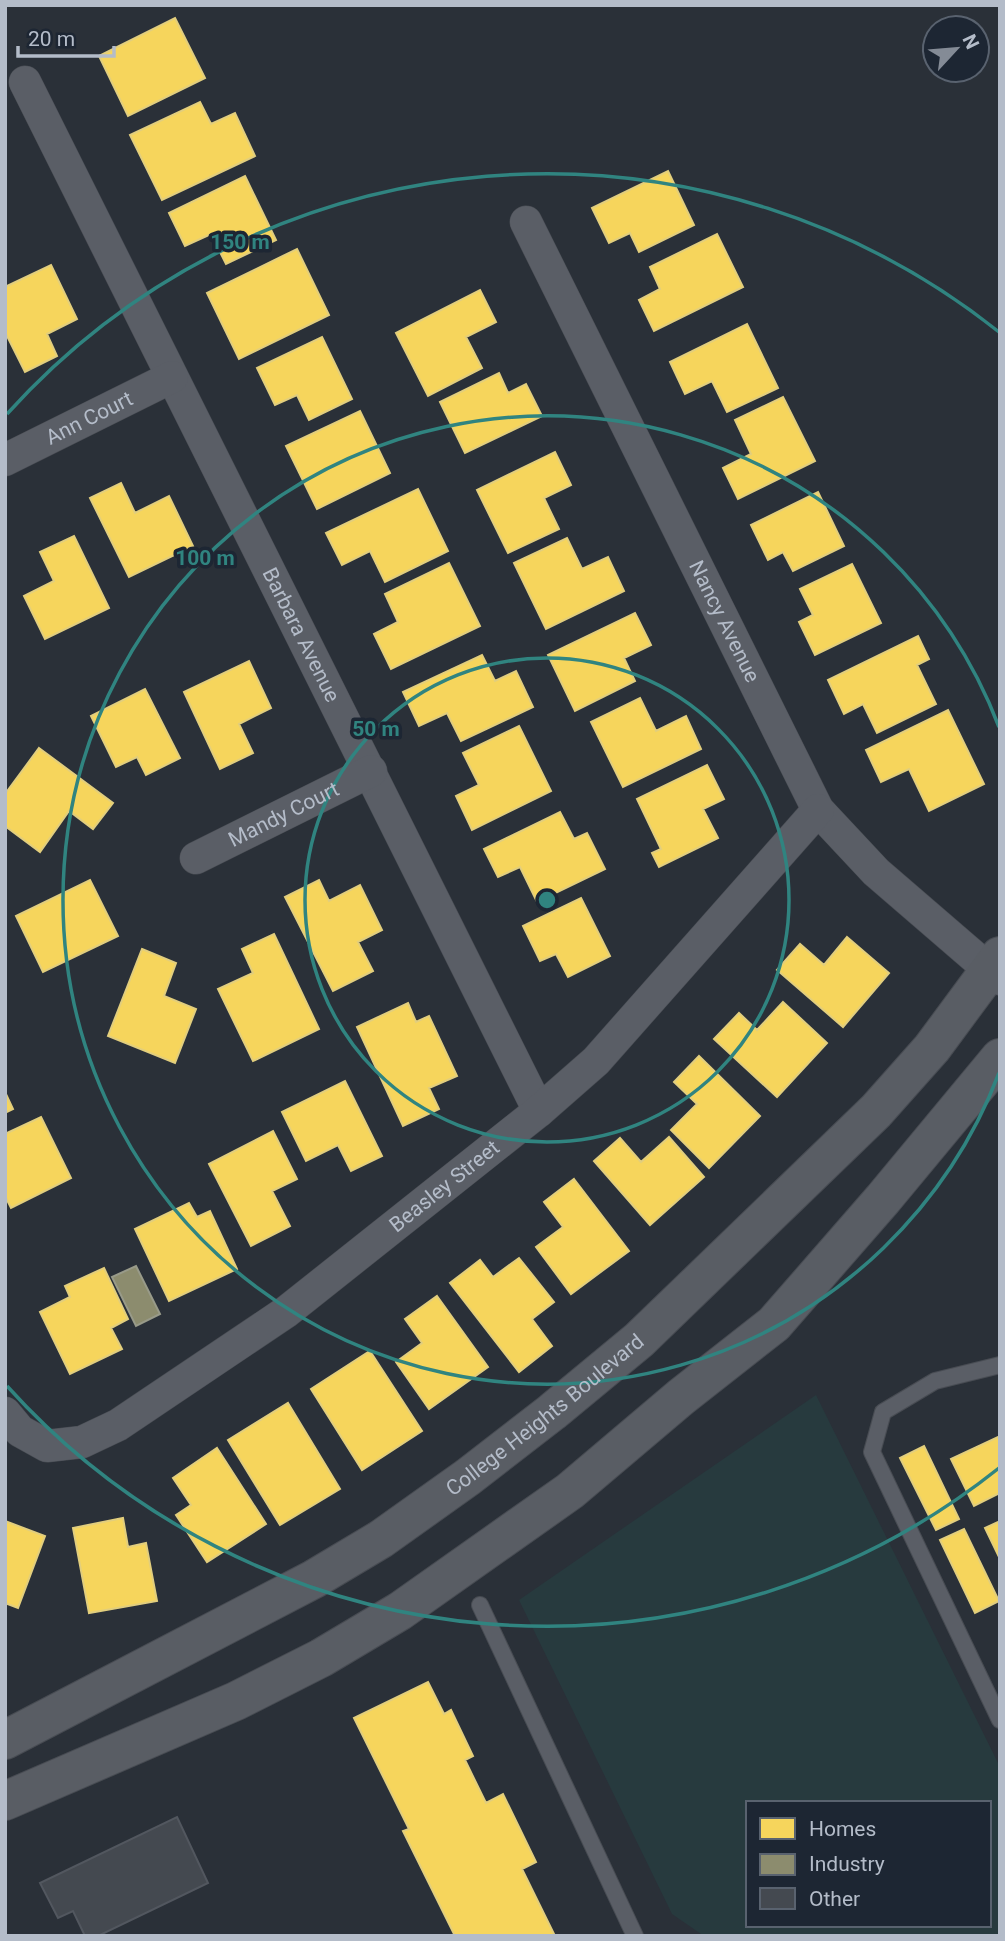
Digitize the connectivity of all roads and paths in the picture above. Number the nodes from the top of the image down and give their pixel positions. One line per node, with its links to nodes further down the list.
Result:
1 (25, 82): 3 (street, Barbara Avenue)
2 (526, 222): 6 (street, Nancy Avenue)
3 (172, 377): 4 (street, Ann Court); 5 (street, Barbara Avenue)
4 (5, 460)
5 (371, 771): 7 (street, Mandy Court); 10 (street, Barbara Avenue)
6 (818, 810): 8 (street, Nancy Avenue); 10 (street, Beasley Street)
7 (196, 858)
8 (996, 969): 15 (street, College Heights Boulevard)
9 (1000, 1058): 16 (street)
10 (539, 1111): 12 (street, Beasley Street)
11 (1000, 1365): 14 (lane)
12 (5, 1413)
13 (480, 1605): 17 (lane)
14 (1000, 1720)
15 (5, 1740)
16 (5, 1801)
17 (635, 1936)

